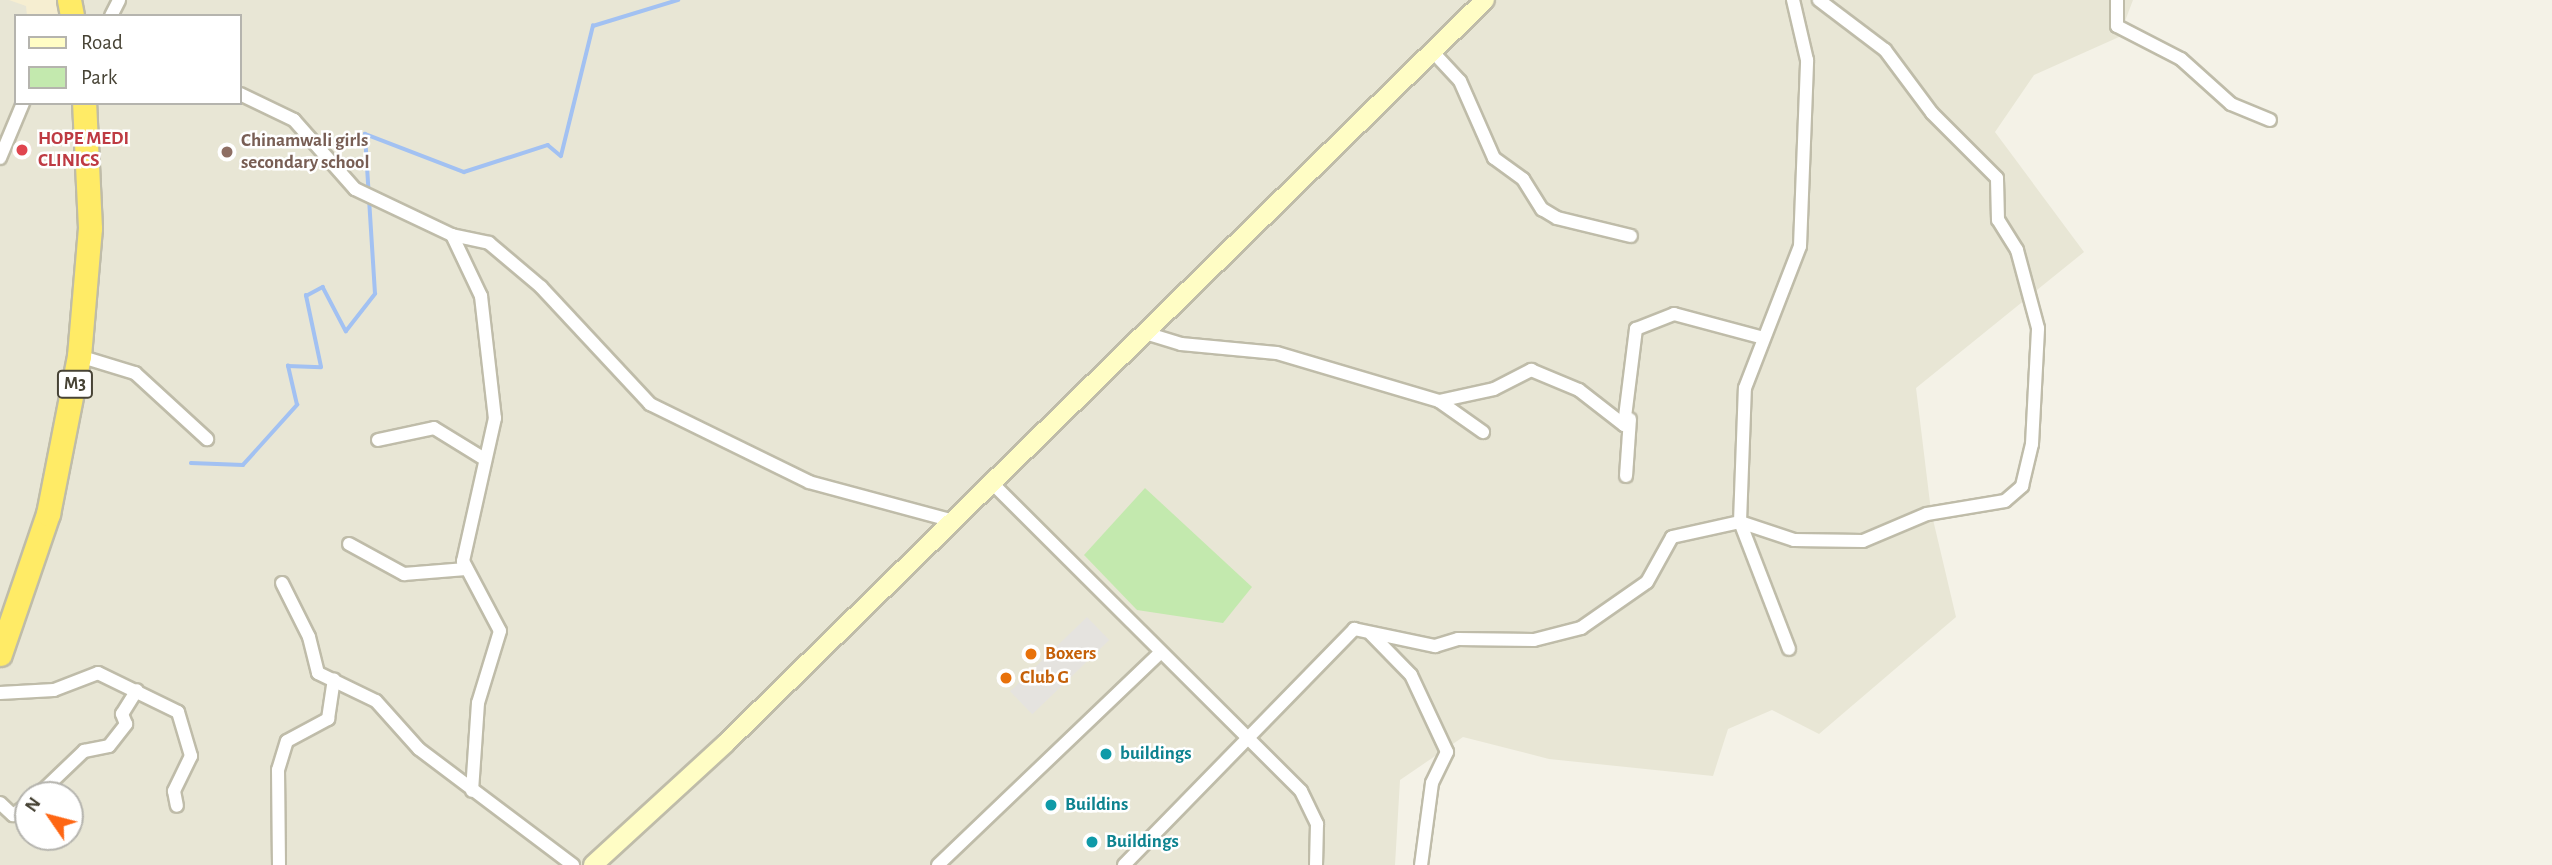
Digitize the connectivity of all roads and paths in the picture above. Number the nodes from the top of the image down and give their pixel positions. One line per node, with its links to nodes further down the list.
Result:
1 (1485, 0): 5 (main road)
2 (1793, 0): 14 (street)
3 (1819, 0): 25 (street)
4 (2117, 0): 9 (street)
5 (1432, 51): 12 (street); 13 (main road)
6 (242, 95): 11 (street)
7 (22, 105): 10 (street)
8 (84, 105): 15 (highway, M3)
9 (2270, 120)
10 (0, 158)
11 (452, 235): 21 (street); 24 (street)
12 (1631, 236)
13 (1142, 332): 16 (street); 23 (main road)
14 (1760, 337): 17 (street); 25 (street)
15 (79, 356): 19 (street); 31 (highway, M3)
16 (1439, 401): 17 (street); 18 (street)
17 (1630, 419): 22 (street)
18 (1483, 432)
19 (207, 439)
20 (378, 440): 21 (street)
21 (483, 458): 27 (street)
22 (1626, 476)
23 (992, 483): 24 (main road); 32 (street)
24 (954, 521): 44 (main road)
25 (1740, 522): 29 (street); 30 (street)
26 (349, 544): 27 (street)
27 (466, 569): 38 (street)
28 (282, 583): 33 (street)
29 (1368, 632): 36 (street); 48 (street)
30 (1789, 649)
31 (0, 654)
32 (1159, 654): 36 (street); 45 (street)
33 (334, 679): 38 (street); 42 (street)
34 (137, 690): 35 (street); 37 (street); 40 (street)
35 (0, 692)
36 (1248, 740): 46 (street); 47 (street)
37 (53, 781)
38 (472, 791): 43 (street)
39 (0, 803): 41 (street)
40 (177, 806)
41 (14, 814)
42 (279, 865)
43 (573, 865)
44 (593, 865)
45 (939, 865)
46 (1124, 865)
47 (1316, 865)
48 (1421, 865)

